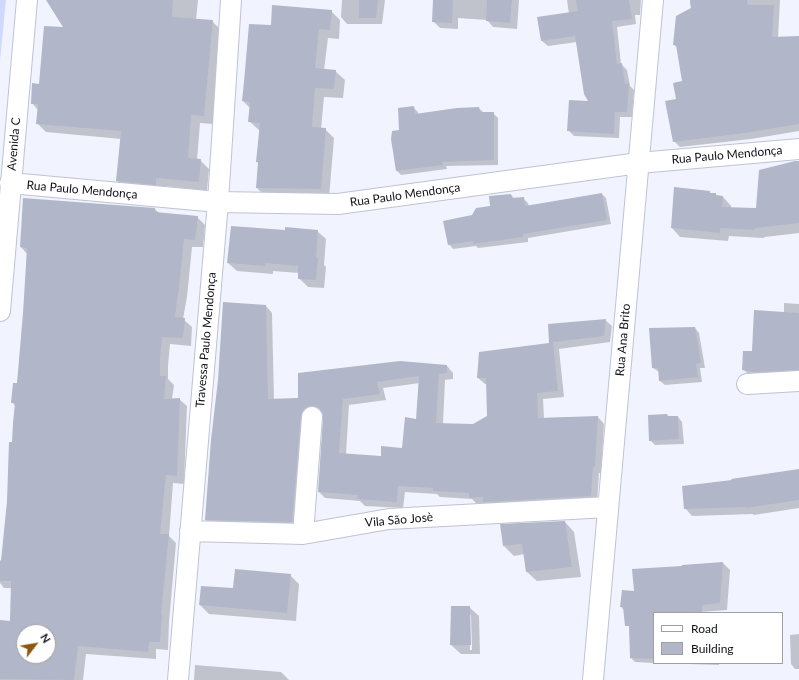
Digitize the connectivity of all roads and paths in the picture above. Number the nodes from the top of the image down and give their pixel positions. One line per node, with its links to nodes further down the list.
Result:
1 (27, 0): 4 (street, Avenida C)
2 (231, 0): 8 (street, Travessa Paulo Mendonça)
3 (653, 0): 6 (street, Rua Ana Brito)
4 (9, 101): 7 (street, Avenida C)
5 (799, 149): 6 (street, Rua Paulo Mendonça)
6 (638, 163): 8 (street, Rua Paulo Mendonça); 14 (street, Rua Ana Brito)
7 (10, 183): 8 (street, Rua Paulo Mendonça); 9 (street, Avenida C)
8 (218, 202): 15 (street, Travessa Paulo Mendonça)
9 (2, 274): 10 (street, Avenida C)
10 (0, 311)
11 (799, 381): 12 (street)
12 (748, 384)
13 (312, 417): 16 (street)
14 (608, 507): 16 (street, Vila São Josè); 18 (street, Rua Ana Brito)
15 (190, 531): 16 (street, Vila São Josè); 17 (street, Travessa Paulo Mendonça)
16 (303, 534)
17 (178, 680)
18 (593, 680)

